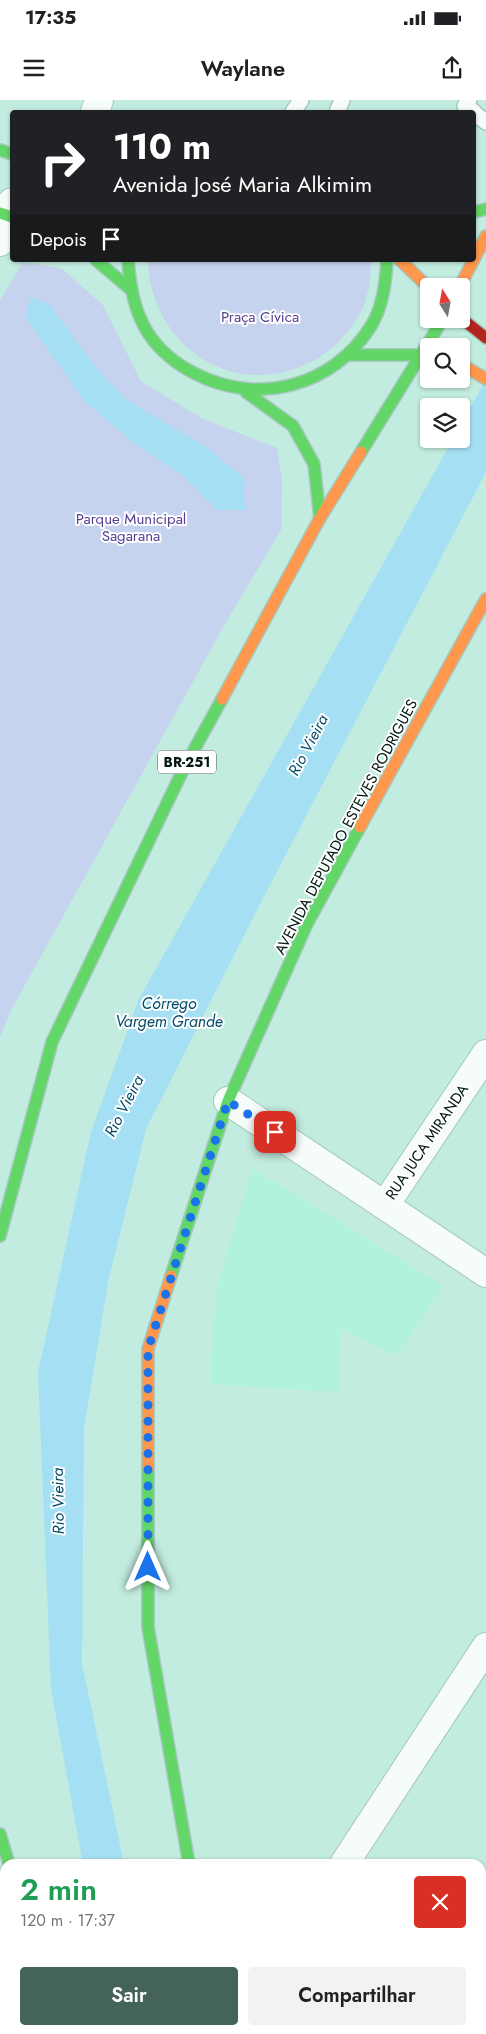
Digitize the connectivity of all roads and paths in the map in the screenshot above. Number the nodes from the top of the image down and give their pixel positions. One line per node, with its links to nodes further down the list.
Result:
1 (476, 114): 2 (lane)
2 (486, 122)
3 (8, 212): 5 (street)
4 (486, 236): 6 (main road)
5 (0, 242)
6 (476, 255)
7 (98, 262): 14 (main road)
8 (128, 262): 14 (main road)
9 (387, 262): 17 (main road)
10 (402, 262): 13 (main road)
11 (472, 262): 12 (main road)
12 (464, 278)
13 (420, 279)
14 (130, 289): 22 (main road)
15 (470, 325): 16 (main road)
16 (484, 336)
17 (349, 355): 18 (main road); 22 (main road)
18 (420, 355)
19 (420, 364): 23 (main road, BR-251)
20 (470, 369): 21 (main road)
21 (486, 379)
22 (246, 392): 23 (main road)
23 (320, 518): 28 (main road, BR-251)
24 (486, 599): 26 (main road, AVENIDA DEPUTADO ESTEVES RODRIGUES)
25 (486, 1054): 27 (street, RUA JUCA MIRANDA)
26 (228, 1101): 27 (street); 33 (main road, AVENIDA DEPUTADO ESTEVES RODRIGUES)
27 (385, 1205): 29 (street)
28 (0, 1236)
29 (486, 1273)
30 (486, 1647): 34 (street)
31 (0, 1834): 32 (main road)
32 (8, 1859)
33 (188, 1859)
34 (347, 1859)

